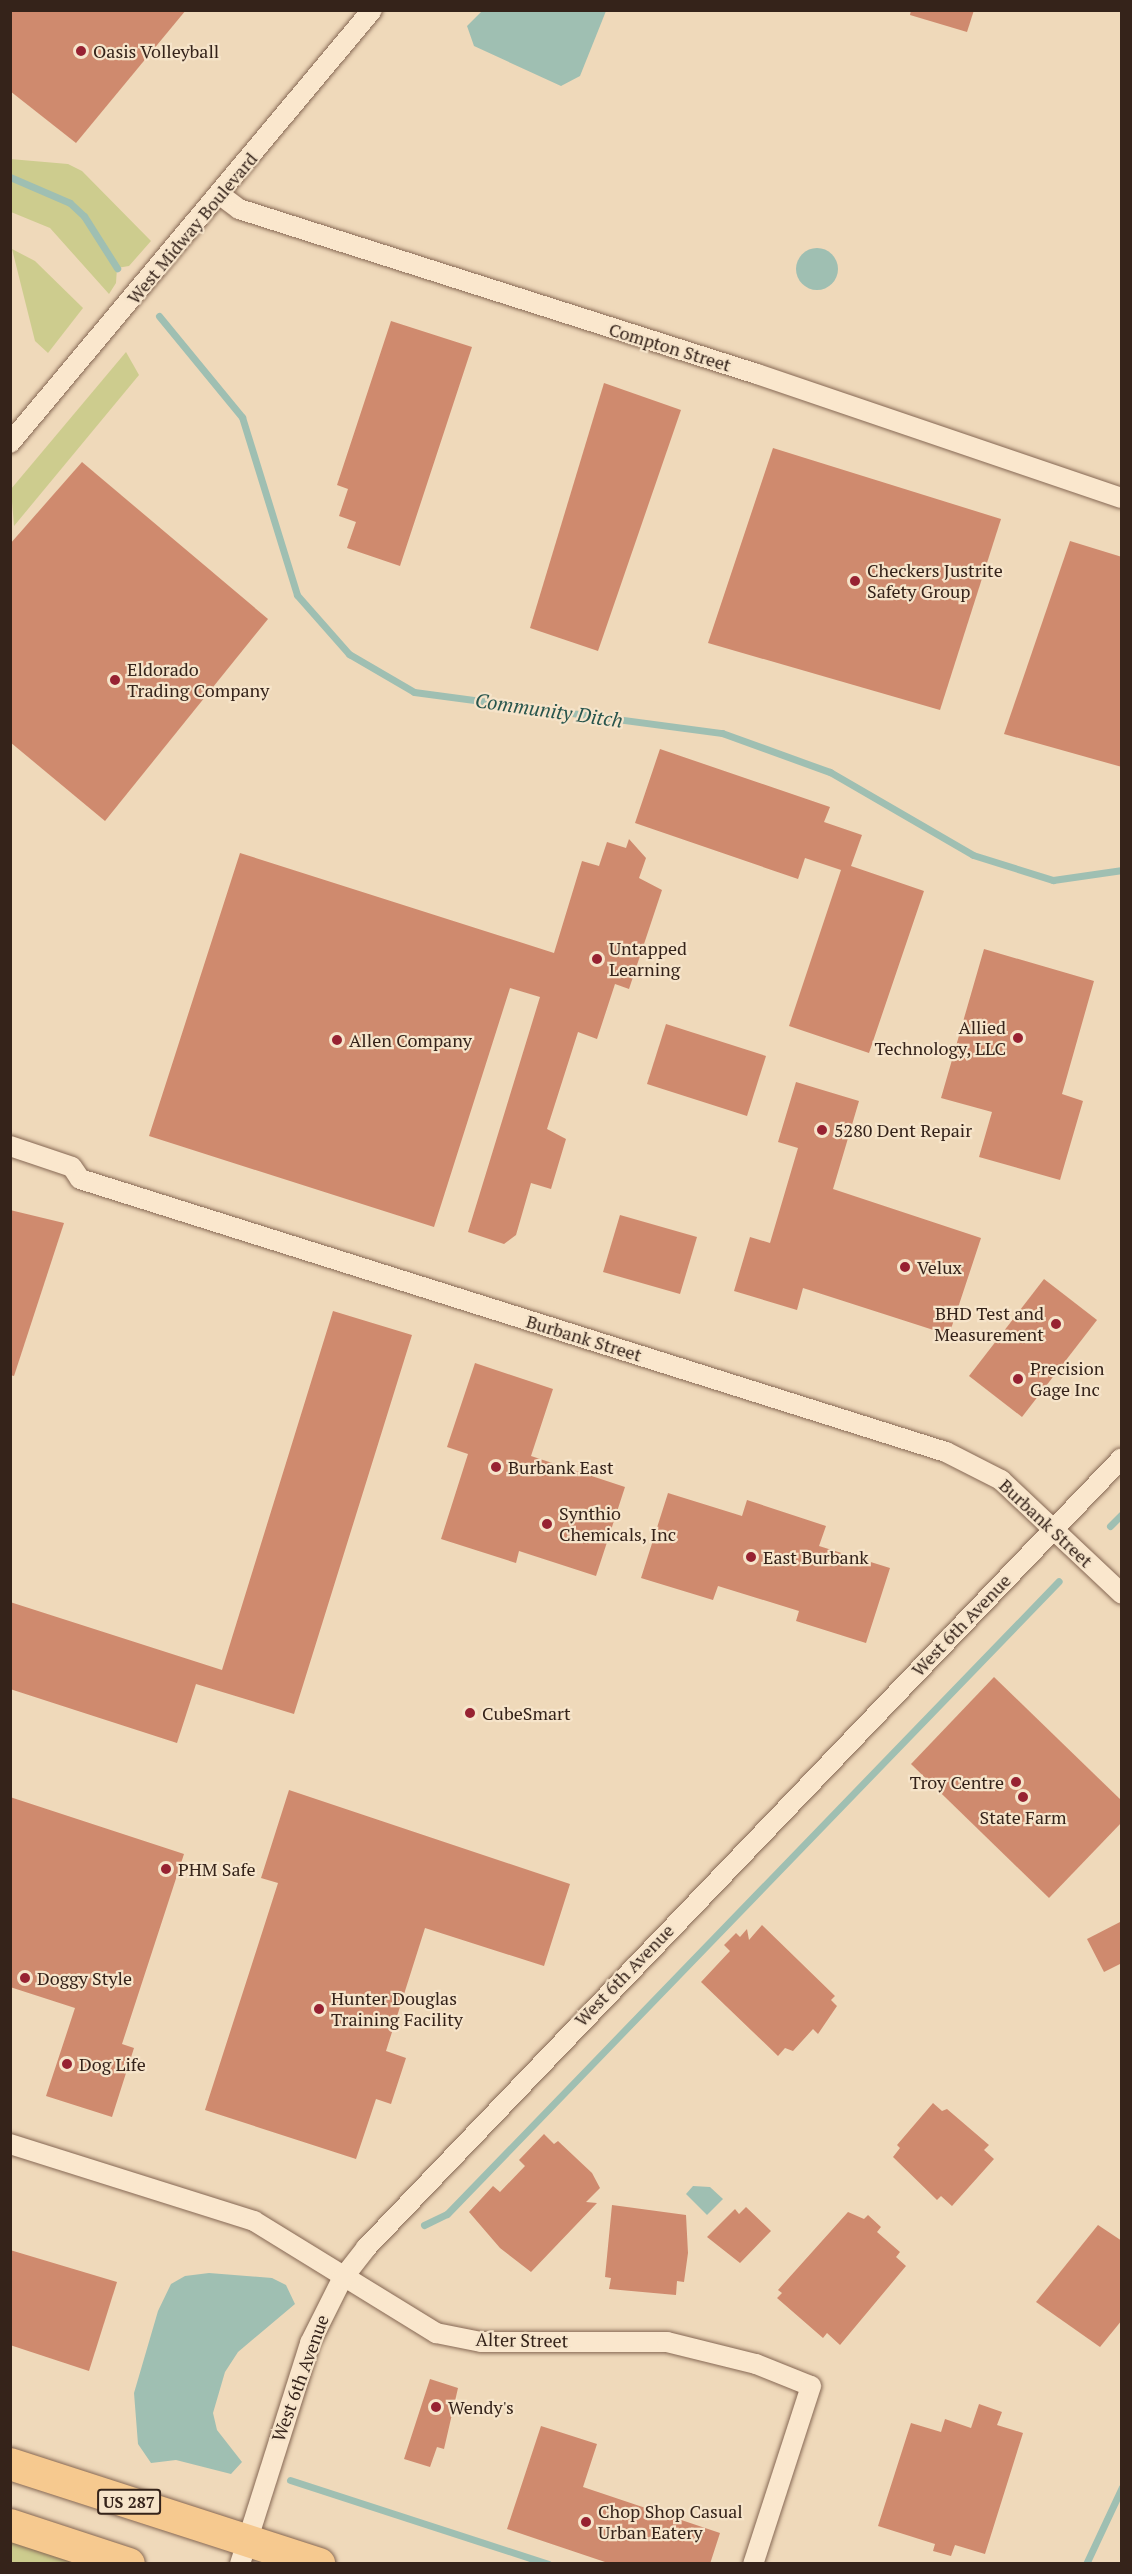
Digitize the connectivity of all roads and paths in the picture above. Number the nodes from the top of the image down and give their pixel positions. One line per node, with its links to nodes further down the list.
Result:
1 (372, 10): 2 (street, West Midway Boulevard)
2 (219, 194): 3 (street, West Midway Boulevard); 4 (street, Compton Street)
3 (10, 443)
4 (1122, 498)
5 (10, 1146): 7 (street, Burbank Street)
6 (1122, 1458): 7 (street, West 6th Avenue)
7 (1054, 1528): 8 (street, Burbank Street); 10 (street, West 6th Avenue)
8 (1122, 1594)
9 (10, 2144): 10 (street, Alter Street)
10 (342, 2279): 13 (street, West 6th Avenue); 16 (street, Alter Street)
11 (10, 2464): 13 (main road, US 287)
12 (10, 2525): 14 (main road)
13 (243, 2553): 15 (main road, US 287)
14 (129, 2564)
15 (319, 2564)
16 (753, 2564)

